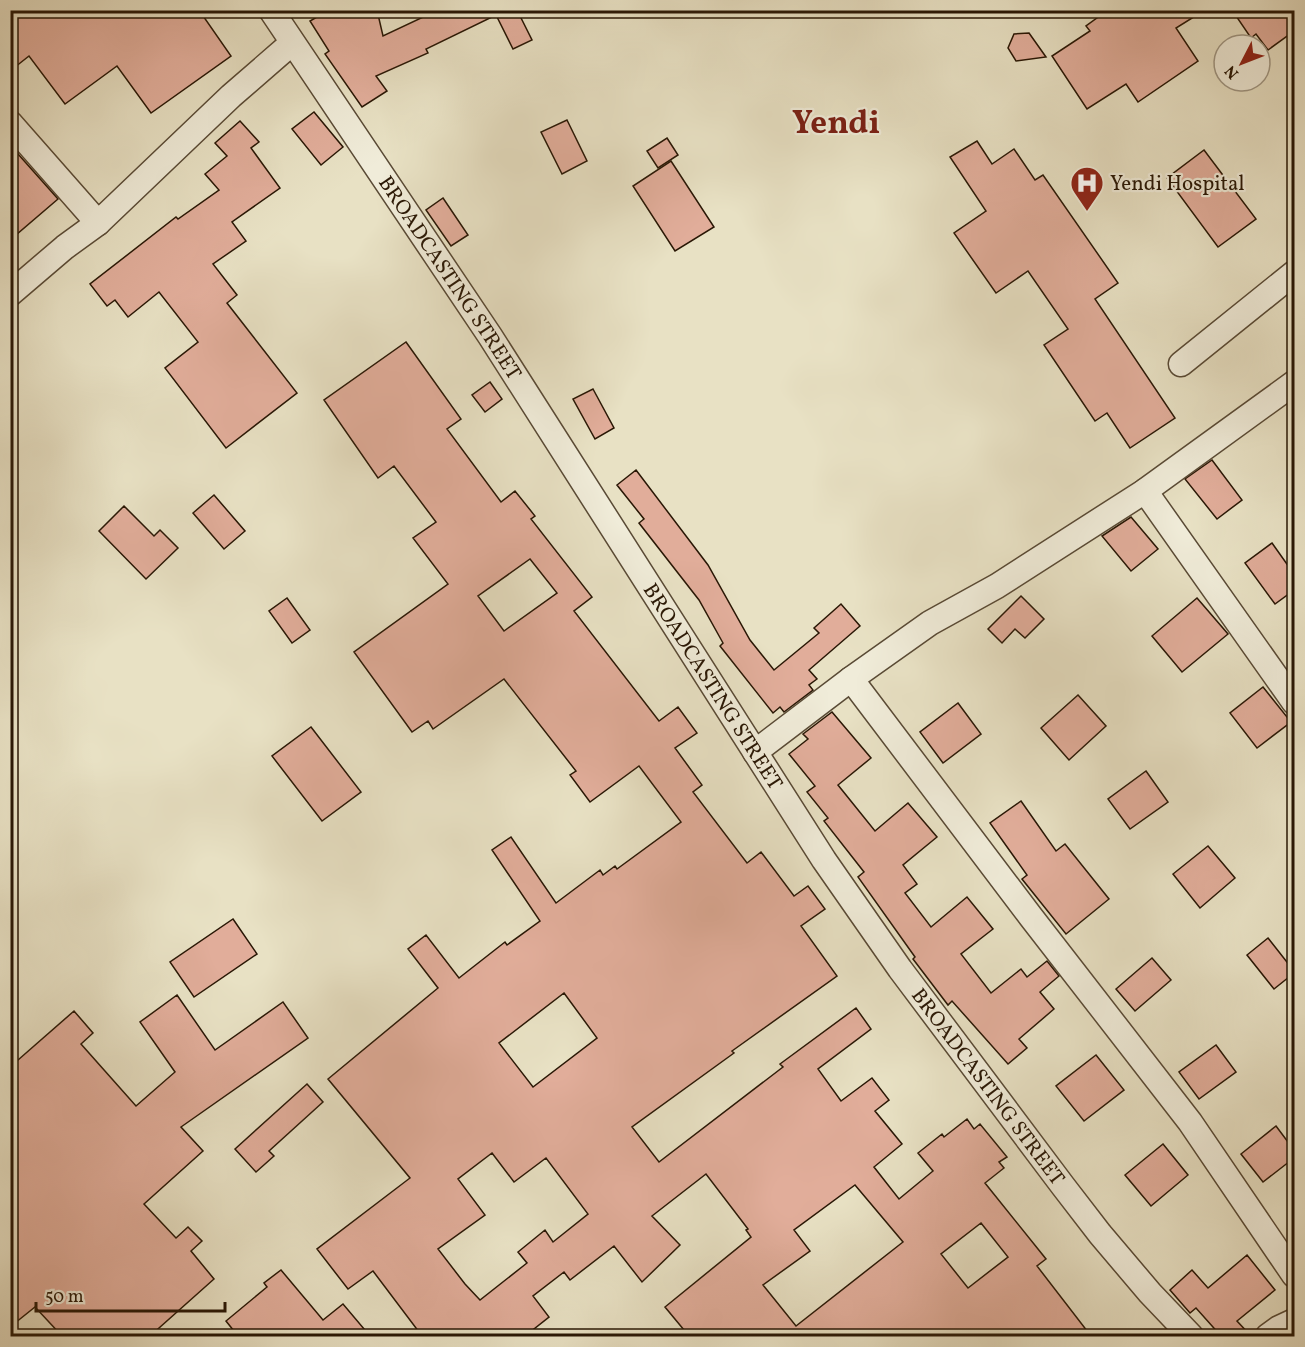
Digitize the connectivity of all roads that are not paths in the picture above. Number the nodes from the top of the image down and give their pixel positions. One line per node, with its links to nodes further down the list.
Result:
1 (271, 10): 2 (street, BROADCASTING STREET)
2 (292, 43): 4 (street); 12 (street, BROADCASTING STREET)
3 (10, 123): 4 (street)
4 (98, 223): 6 (street)
5 (1294, 273): 7 (street)
6 (10, 294)
7 (1181, 364)
8 (1294, 383): 9 (street)
9 (1145, 491): 10 (street); 11 (street)
10 (851, 679): 12 (street); 13 (street)
11 (1294, 702)
12 (755, 752): 15 (street, BROADCASTING STREET)
13 (1294, 1275)
14 (1294, 1321): 16 (street)
15 (1191, 1336)
16 (1268, 1336)

